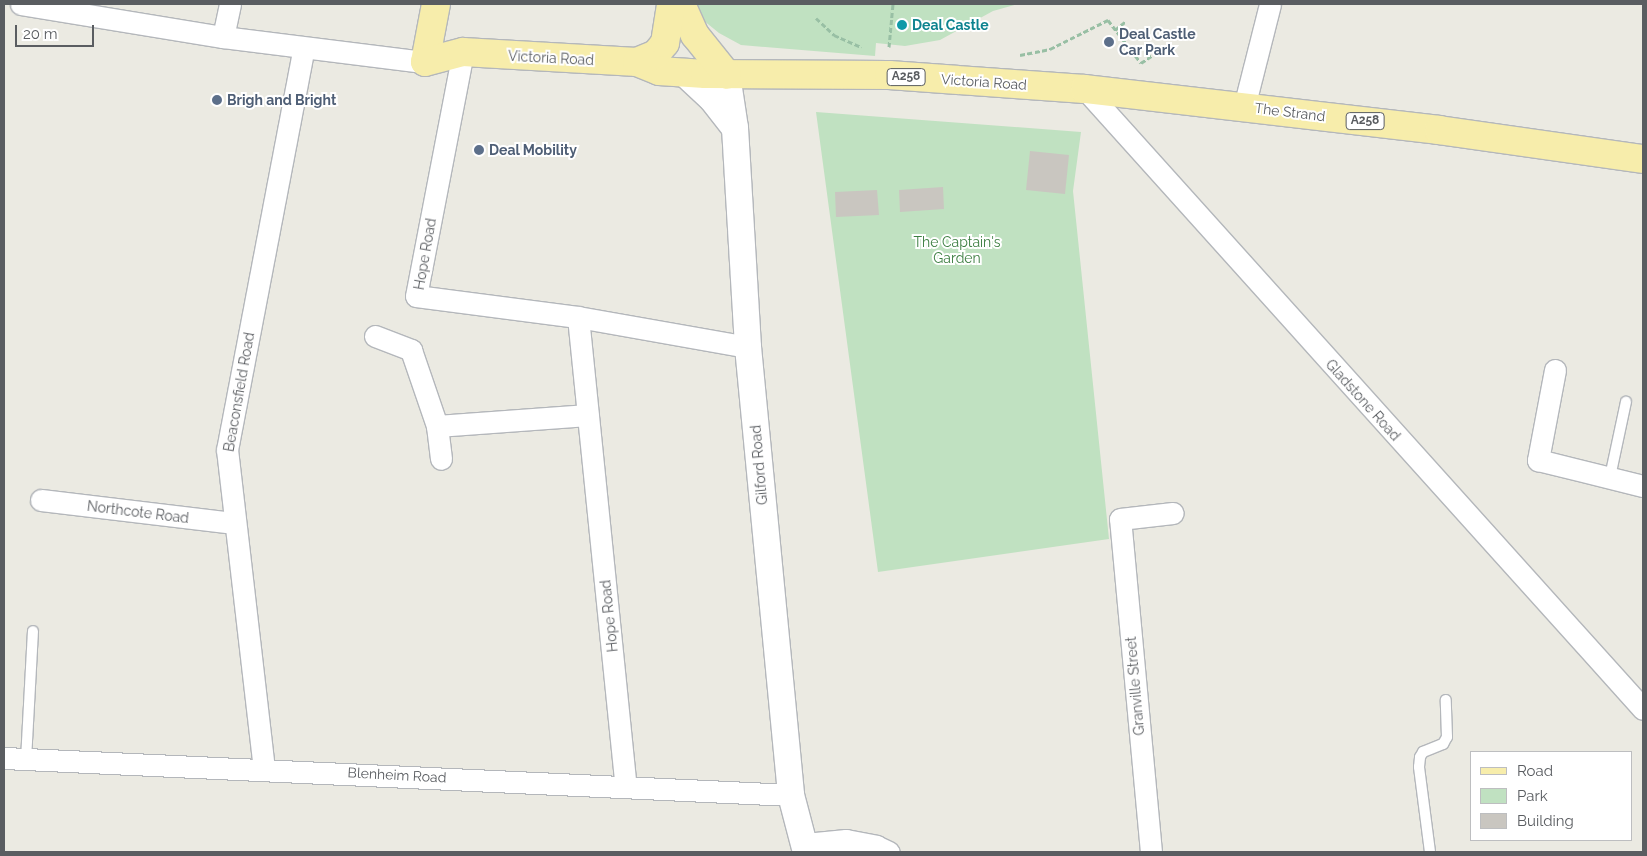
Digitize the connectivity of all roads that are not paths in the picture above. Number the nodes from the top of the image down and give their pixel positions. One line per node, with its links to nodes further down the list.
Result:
1 (21, 4): 2 (street, Victoria Road)
2 (25, 4): 8 (street, Victoria Road)
3 (230, 4): 8 (street)
4 (436, 4): 11 (main road)
5 (671, 4): 12 (main road)
6 (681, 4): 14 (main road)
7 (1270, 4): 16 (street)
8 (223, 38): 9 (street, Victoria Road)
9 (304, 48): 11 (street, Victoria Road); 31 (street, Beaconsfield Road)
10 (463, 52): 11 (main road, Victoria Road / A258); 12 (main road, Victoria Road / A258); 19 (street, Hope Road)
11 (425, 62)
12 (637, 62): 13 (main road, Victoria Road / A258)
13 (683, 72): 14 (main road, Victoria Road / A258); 17 (street)
14 (727, 75): 15 (main road, Victoria Road / A258); 17 (street, Gilford Road)
15 (1085, 89): 16 (main road, The Strand / A258); 34 (street, Gladstone Road)
16 (1244, 107): 18 (main road, The Strand / A258)
17 (735, 128): 21 (street, Gilford Road)
18 (1643, 159)
19 (578, 317): 21 (street, Hope Road); 24 (street, Hope Road)
20 (375, 336): 25 (street)
21 (748, 347): 39 (street, Gilford Road)
22 (1555, 370): 27 (street)
23 (1626, 402): 27 (lane)
24 (588, 416): 25 (street); 38 (street, Hope Road)
25 (437, 426): 26 (street)
26 (441, 459)
27 (1610, 477): 28 (street)
28 (1643, 486)
29 (41, 500): 31 (street, Northcote Road)
30 (1173, 513): 42 (street, Granville Street)
31 (235, 523): 37 (street, Beaconsfield Road)
32 (33, 631): 36 (lane)
33 (1446, 700): 43 (lane)
34 (1643, 709)
35 (4, 758): 36 (street, Blenheim Road)
36 (26, 760): 37 (street, Blenheim Road)
37 (264, 769): 38 (street, Blenheim Road)
38 (626, 787): 39 (street, Blenheim Road)
39 (791, 795): 40 (street, Gilford Road)
40 (805, 848): 41 (street)
41 (889, 852)
42 (1151, 852)
43 (1430, 852)

